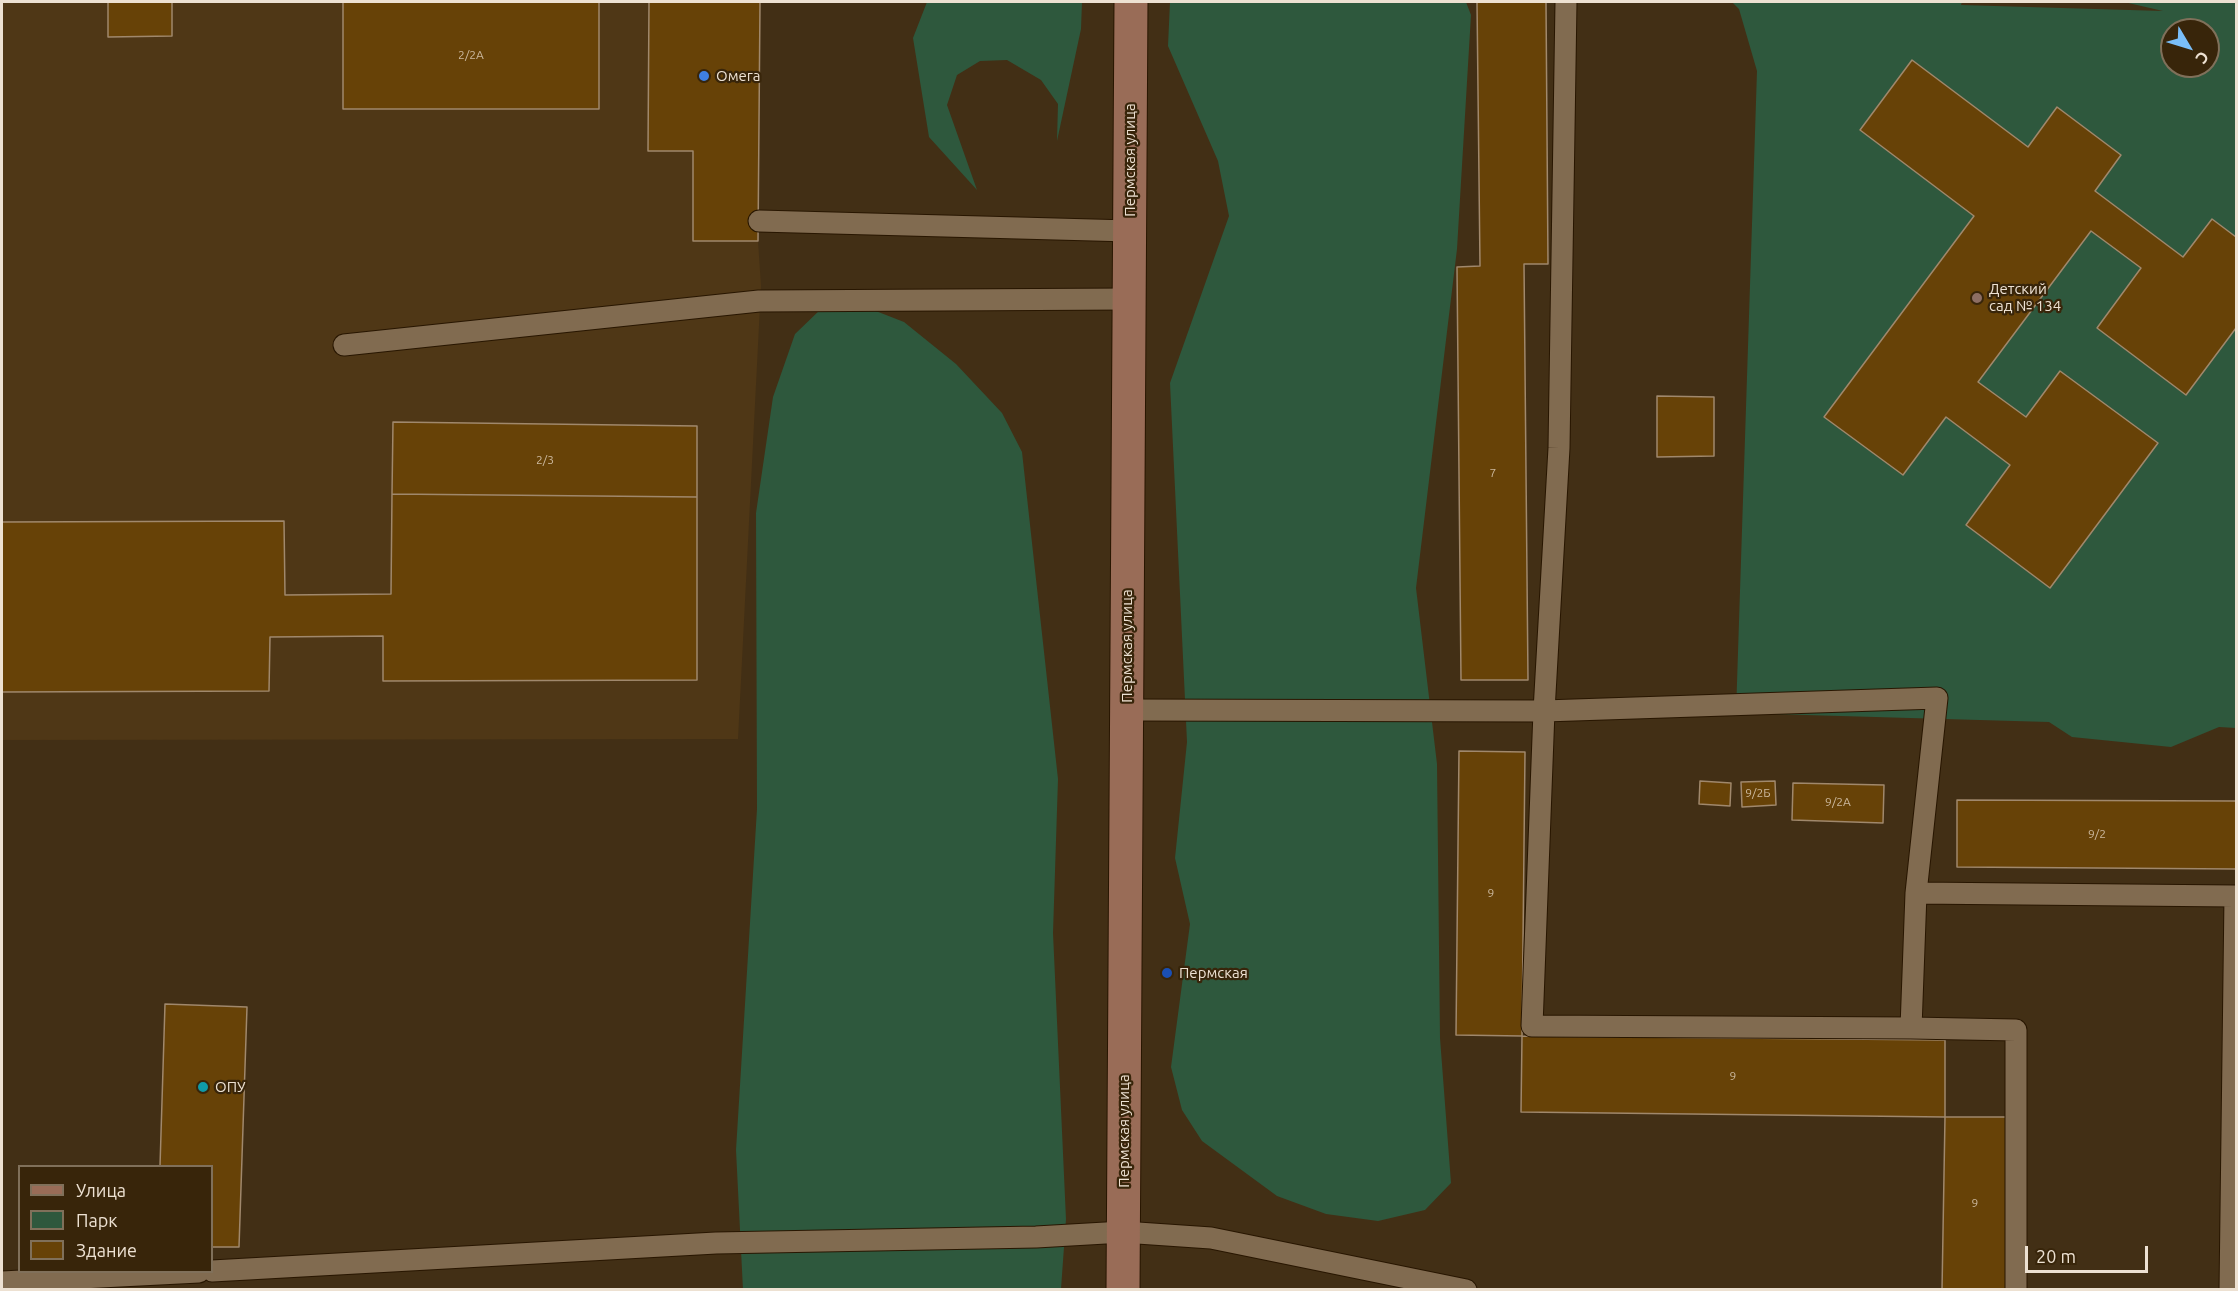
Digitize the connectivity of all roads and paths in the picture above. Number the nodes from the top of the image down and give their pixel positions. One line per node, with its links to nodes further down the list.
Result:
1 (1131, 2): 4 (street, Пермская улица)
2 (1566, 2): 8 (lane)
3 (759, 221): 4 (lane)
4 (1130, 231): 5 (street, Пермская улица)
5 (1129, 299): 6 (lane); 7 (street, Пермская улица)
6 (344, 345)
7 (1126, 710): 8 (lane); 12 (street, Пермская улица)
8 (1544, 711): 9 (lane); 10 (lane)
9 (1916, 893): 10 (lane); 11 (lane)
10 (1911, 1028): 18 (lane)
11 (2235, 1054): 19 (lane)
12 (1123, 1232): 13 (lane); 16 (street, Пермская улица); 17 (lane)
13 (213, 1271)
14 (179, 1273): 15 (lane)
15 (2, 1282)
16 (1122, 1290)
17 (1466, 1290)
18 (2016, 1290)
19 (2230, 1290)

